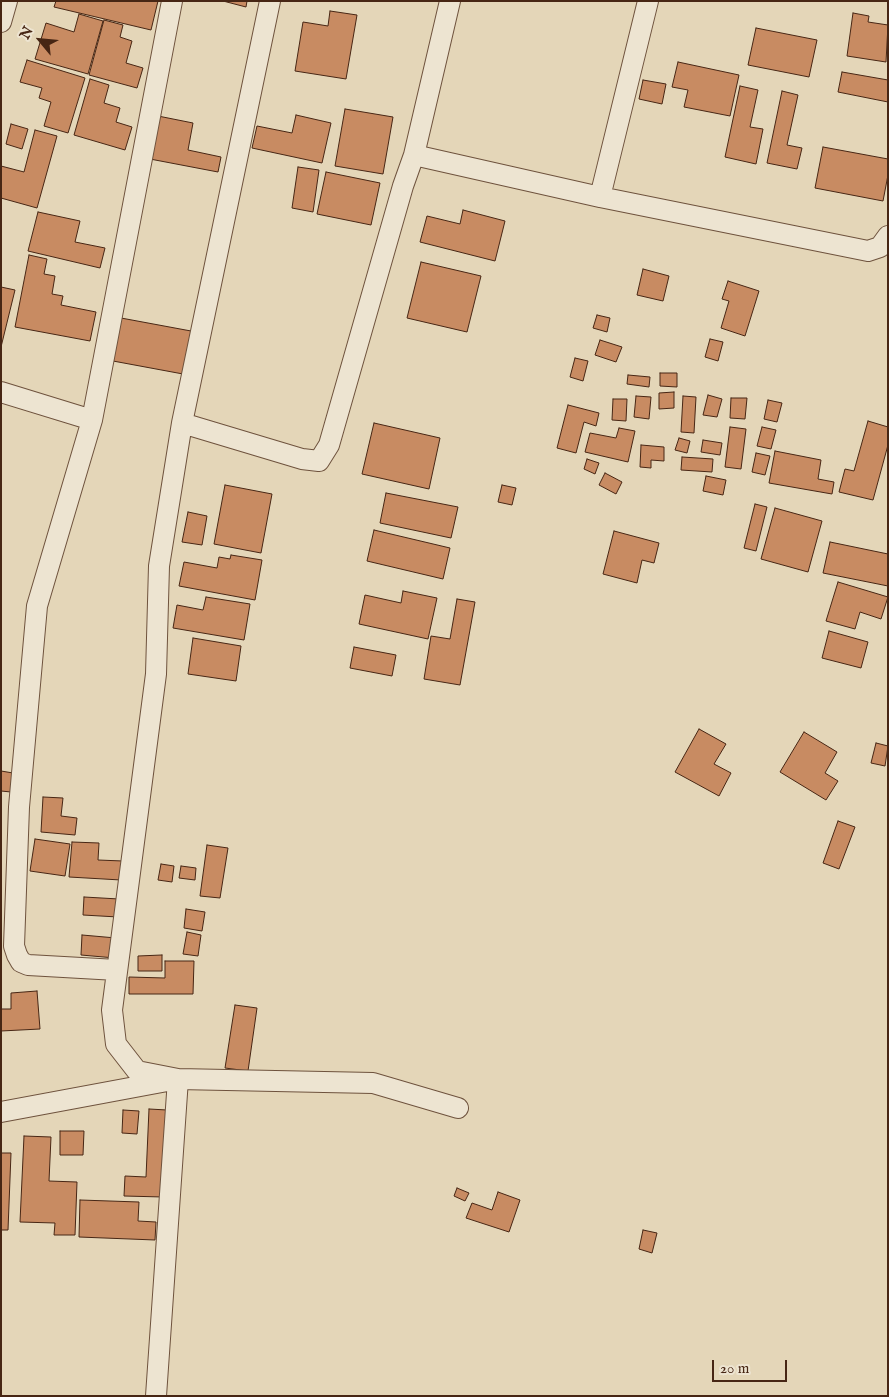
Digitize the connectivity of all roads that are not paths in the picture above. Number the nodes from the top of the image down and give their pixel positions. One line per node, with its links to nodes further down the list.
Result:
1 (7, 1): 6 (street)
2 (172, 1): 11 (street)
3 (270, 1): 12 (street)
4 (450, 1): 7 (street)
5 (648, 1): 8 (street)
6 (1, 22)
7 (414, 155): 8 (street); 12 (street)
8 (600, 197): 9 (street)
9 (888, 236)
10 (1, 392): 11 (street)
11 (92, 420): 13 (street)
12 (182, 423): 13 (street)
13 (117, 970): 14 (street)
14 (178, 1079): 15 (street); 16 (street); 17 (street)
15 (458, 1108)
16 (1, 1112)
17 (156, 1396)

